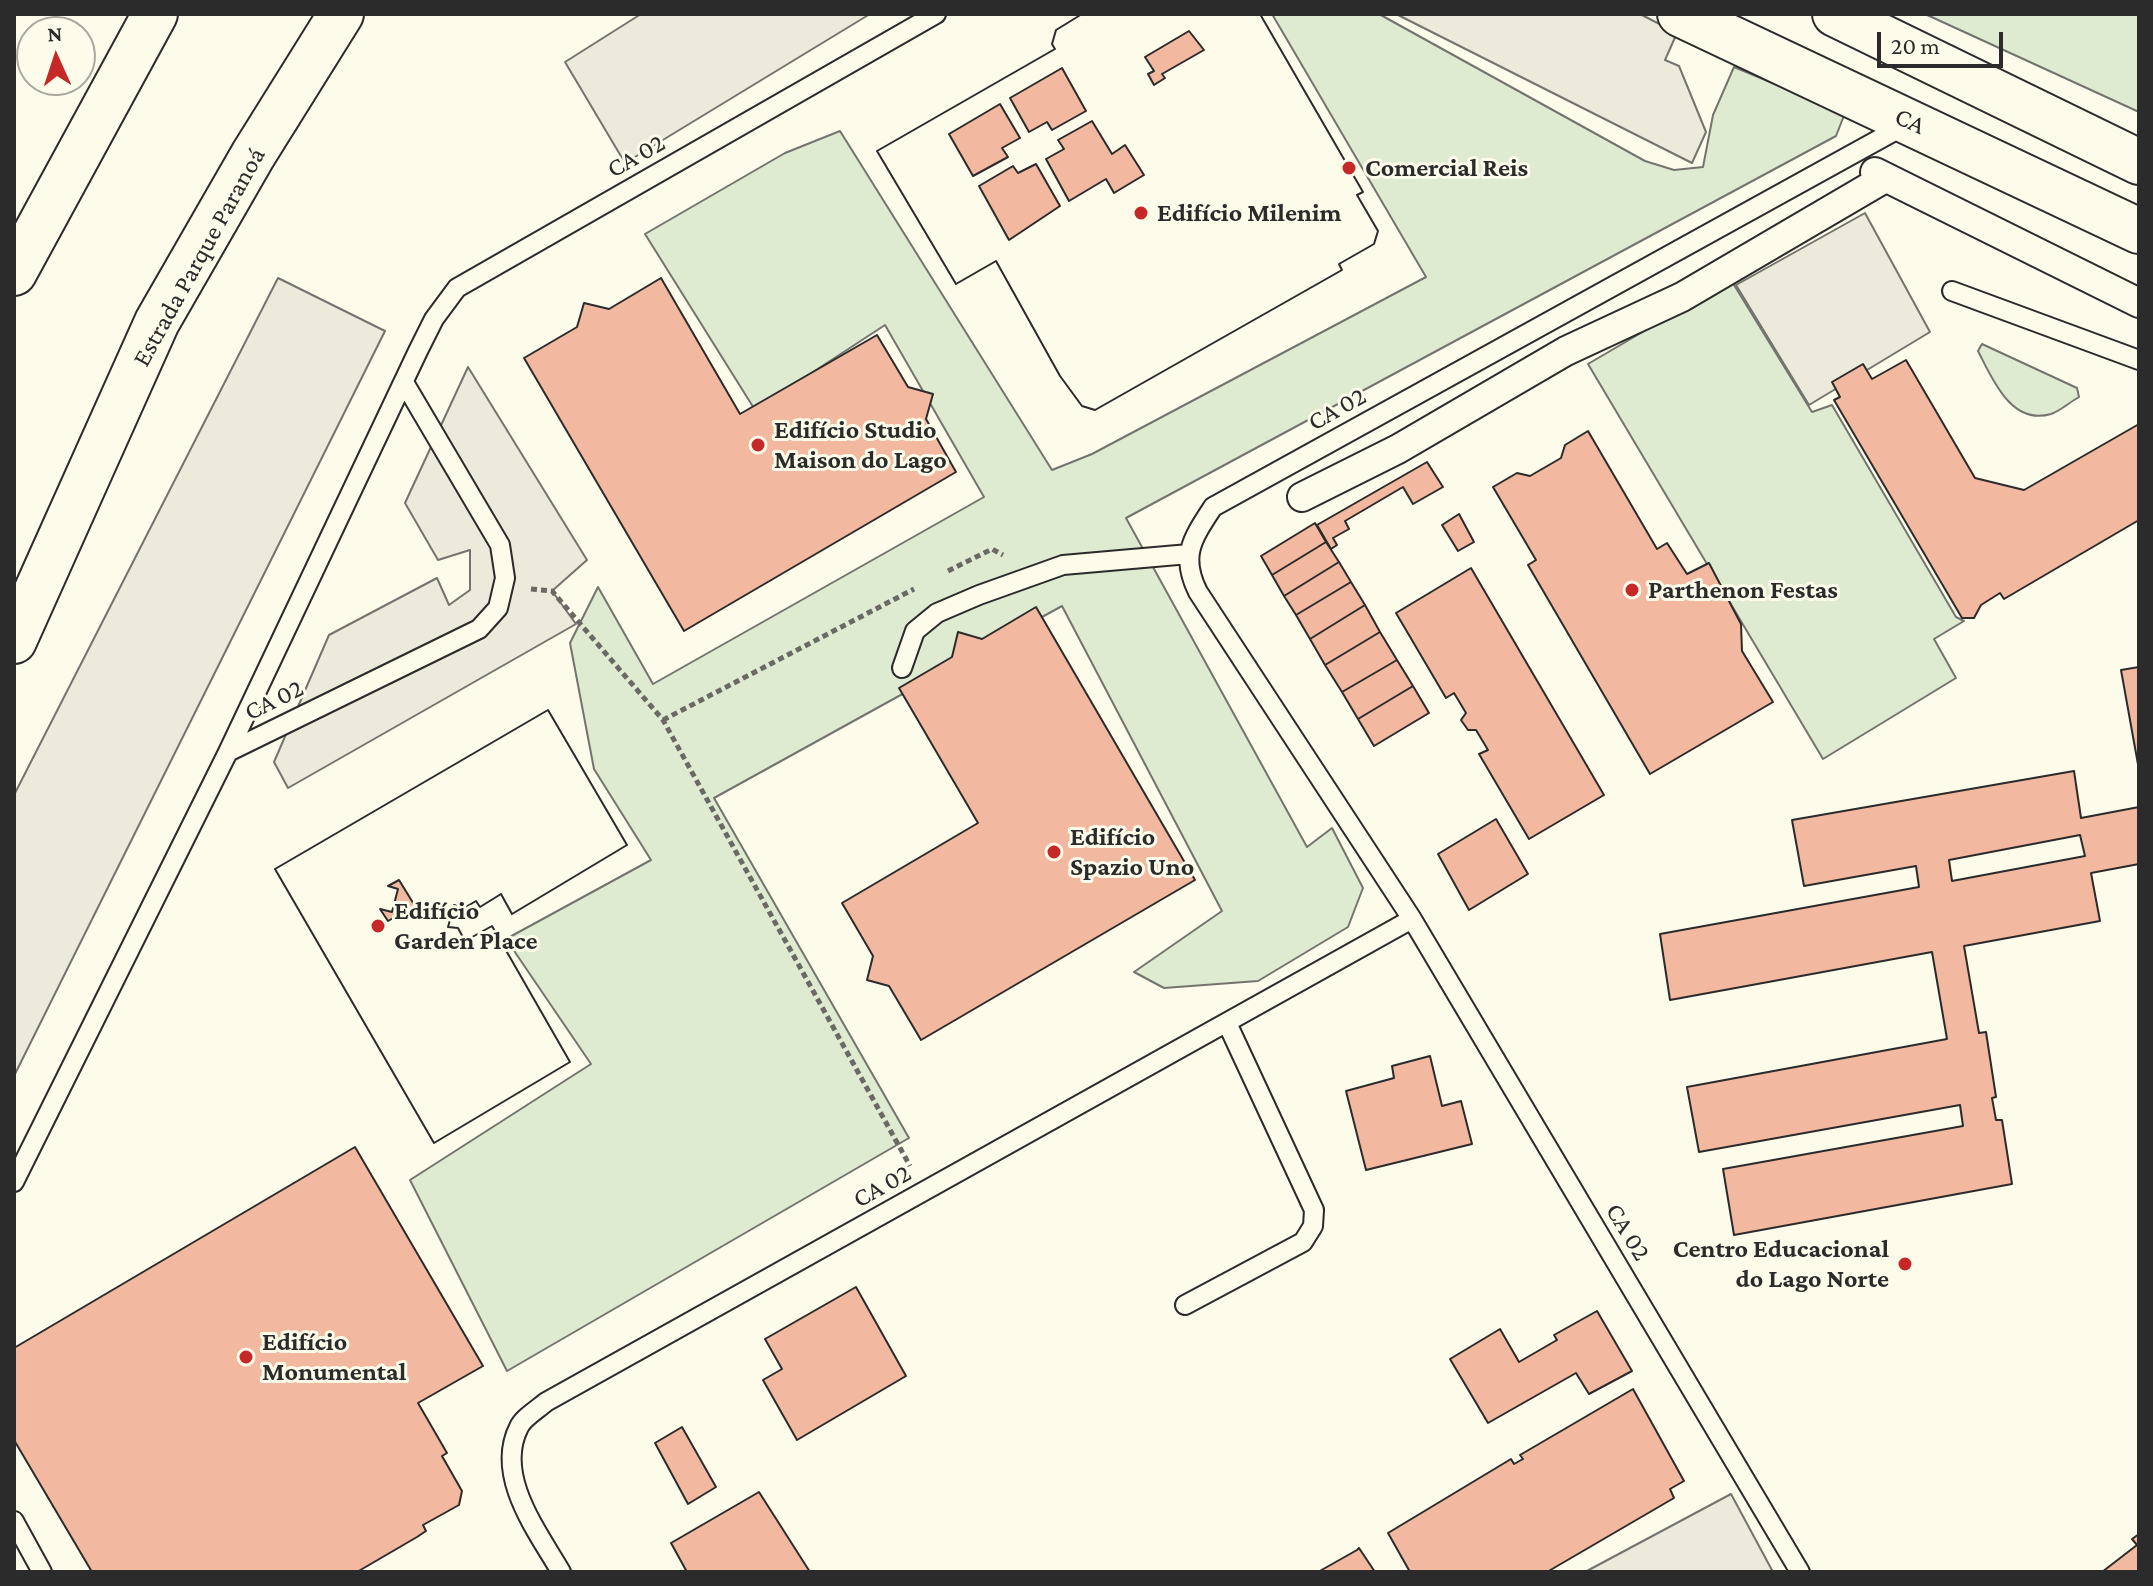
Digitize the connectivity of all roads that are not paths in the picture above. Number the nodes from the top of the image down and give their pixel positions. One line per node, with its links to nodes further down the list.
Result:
1 (155, 14): 9 (main road)
2 (341, 14): 16 (main road, Estrada Parque Paranoá)
3 (936, 14): 13 (lane, CA 02)
4 (1680, 14): 6 (main road, CA)
5 (1835, 14): 7 (main road)
6 (1911, 122): 8 (main road, CA); 15 (lane, CA 02)
7 (2139, 162)
8 (2139, 231)
9 (14, 273)
10 (1952, 291): 12 (lane)
11 (2139, 303): 14 (street)
12 (2139, 360)
13 (405, 384): 18 (lane, CA 02); 18 (lane, CA 02)
14 (1302, 497)
15 (1189, 554): 17 (lane); 19 (lane, CA 02)
16 (14, 641)
17 (902, 668)
18 (228, 752): 21 (lane, CA 02)
19 (1412, 919): 20 (lane, CA 02); 26 (lane, CA 02)
20 (1227, 1023): 22 (lane); 25 (lane, CA 02)
21 (14, 1182)
22 (1185, 1305)
23 (14, 1521): 24 (lane)
24 (42, 1572)
25 (561, 1572)
26 (1800, 1572)

